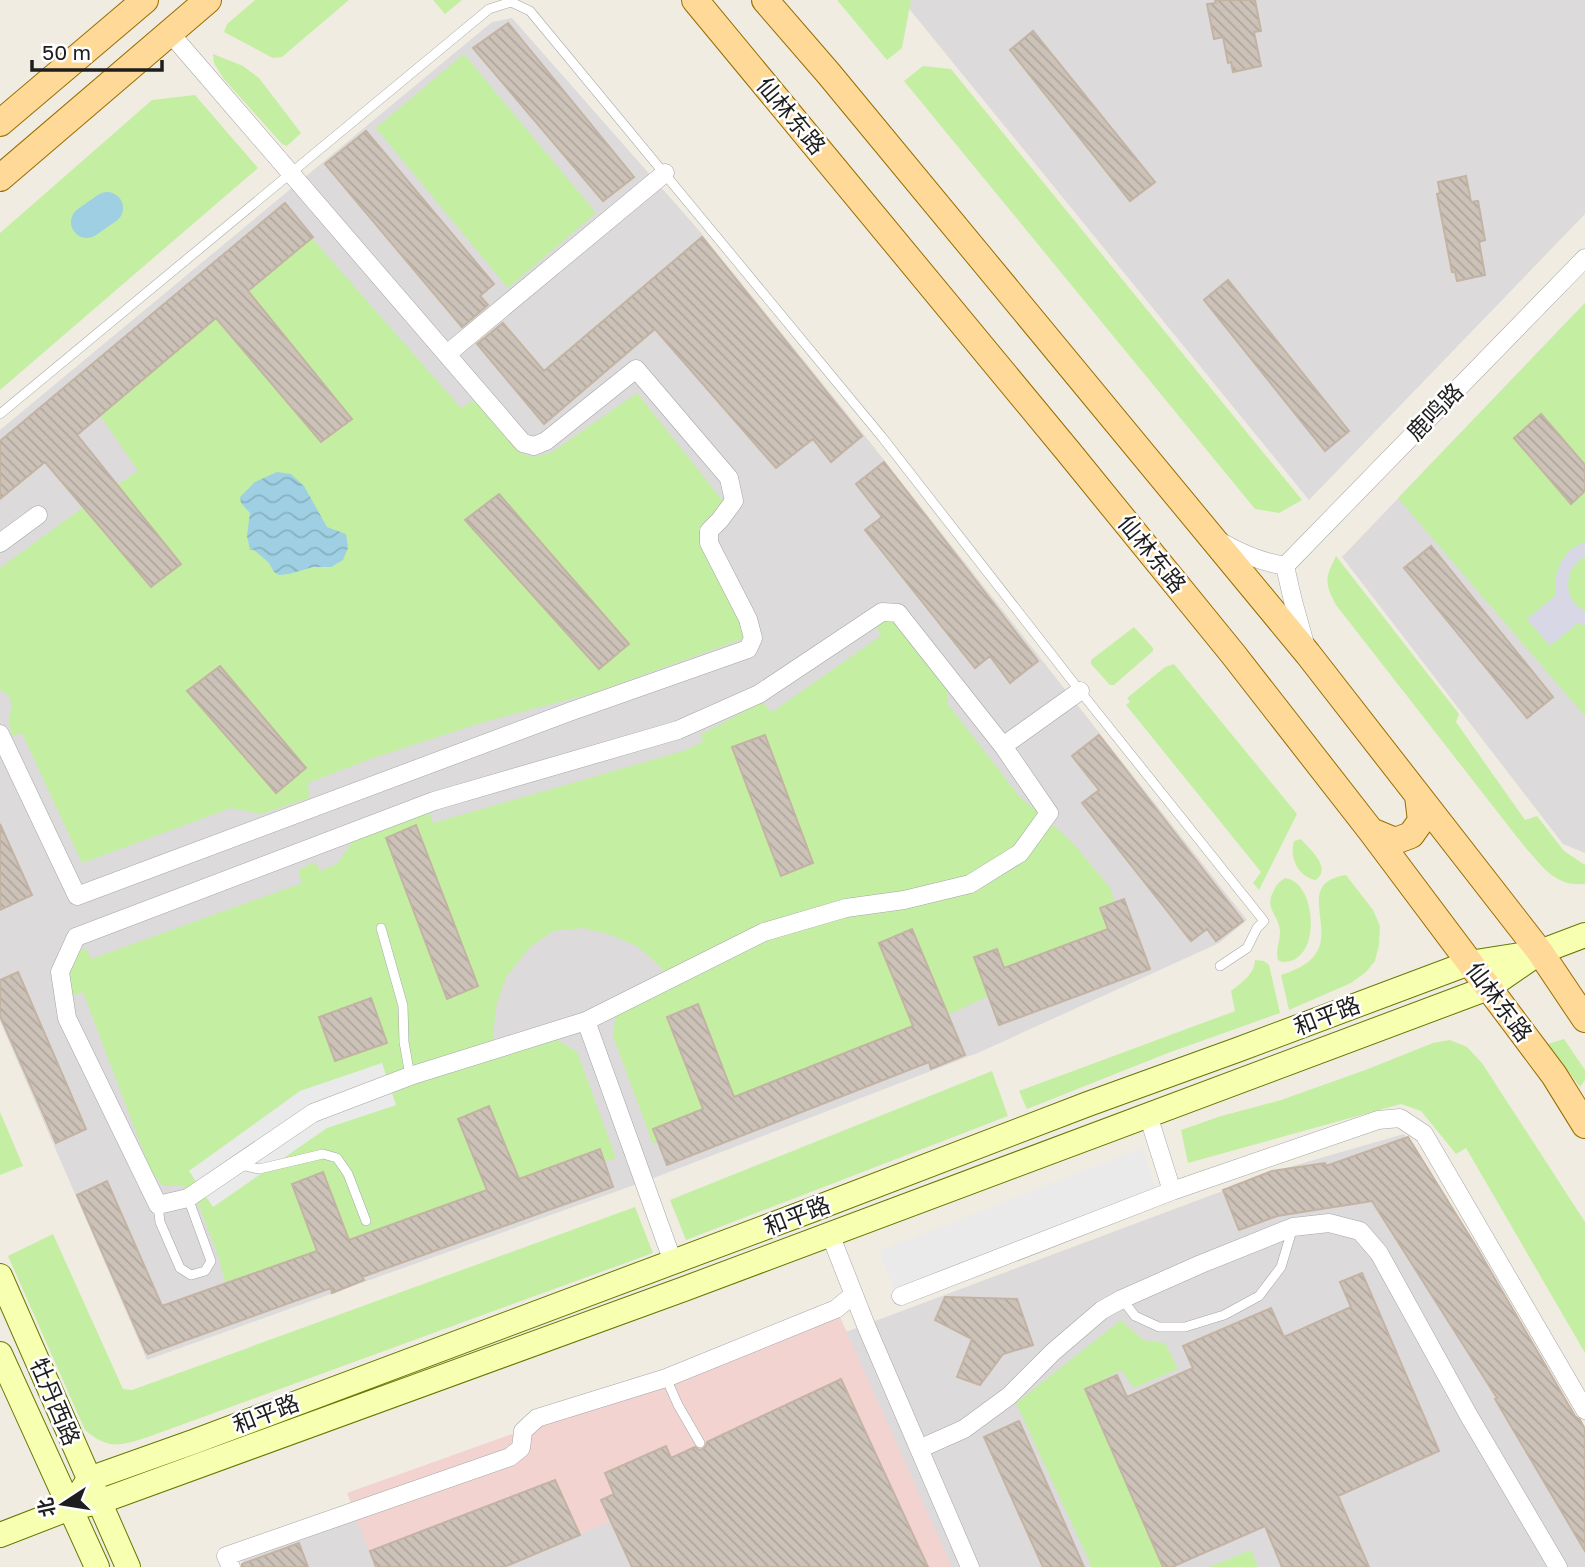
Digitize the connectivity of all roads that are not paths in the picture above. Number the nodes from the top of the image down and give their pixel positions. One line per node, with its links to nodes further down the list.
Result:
1 (145, 0): 6 (main road)
2 (208, 0): 5 (main road)
3 (695, 0): 22 (main road, 仙林东路)
4 (765, 0): 14 (main road)
5 (170, 33): 8 (street); 9 (main road)
6 (0, 123)
7 (665, 173): 8 (lane); 11 (street); 18 (lane)
8 (291, 174): 11 (street); 12 (lane)
9 (0, 178)
10 (1585, 258): 16 (street, 鹿鸣路)
11 (447, 354): 19 (street)
12 (0, 414)
13 (38, 516): 15 (street)
14 (1211, 536): 16 (street); 17 (main road)
15 (0, 543)
16 (1285, 566): 17 (street)
17 (1308, 654): 21 (main road)
18 (1080, 691): 20 (street); 27 (lane)
19 (0, 734)
20 (1003, 746): 30 (street); 38 (street)
21 (1418, 796): 22 (main road); 25 (main road)
22 (1371, 831): 26 (main road, 仙林东路)
23 (381, 928): 31 (lane)
24 (1585, 935): 25 (street, 和平路)
25 (1540, 952): 26 (street, 和平路); 28 (street, 和平路); 29 (main road)
26 (1469, 963): 28 (main road, 仙林东路); 42 (street, 和平路)
27 (1220, 966)
28 (1488, 988): 33 (street, 和平路); 34 (main road, 仙林东路)
29 (1585, 1020)
30 (586, 1021): 31 (street); 42 (street)
31 (410, 1076): 35 (street)
32 (1585, 1099): 34 (main road)
33 (1148, 1115): 36 (street); 41 (street, 和平路)
34 (1585, 1125)
35 (239, 1164): 37 (street); 39 (lane)
36 (1172, 1191): 45 (street); 49 (street)
37 (188, 1198): 38 (street); 38 (lane)
38 (158, 1205)
39 (366, 1221)
40 (1293, 1227): 46 (street); 46 (lane); 60 (street)
41 (830, 1234): 44 (street); 53 (street, 和平路)
42 (673, 1262): 52 (street, 和平路)
43 (0, 1276): 52 (street, 牡丹西路)
44 (853, 1295): 48 (street); 51 (street)
45 (901, 1296)
46 (1122, 1299): 51 (street)
47 (0, 1354): 54 (street, 牡丹西路)
48 (666, 1378): 50 (lane); 58 (street)
49 (1585, 1410)
50 (700, 1443)
51 (919, 1449): 59 (street)
52 (89, 1479): 53 (street, 牡丹西路); 54 (street)
53 (99, 1502): 54 (street, 和平路); 57 (street, 牡丹西路)
54 (70, 1508): 55 (street, 和平路); 56 (street, 牡丹西路)
55 (0, 1535)
56 (97, 1567)
57 (128, 1567)
58 (231, 1567)
59 (970, 1567)
60 (1558, 1567)

